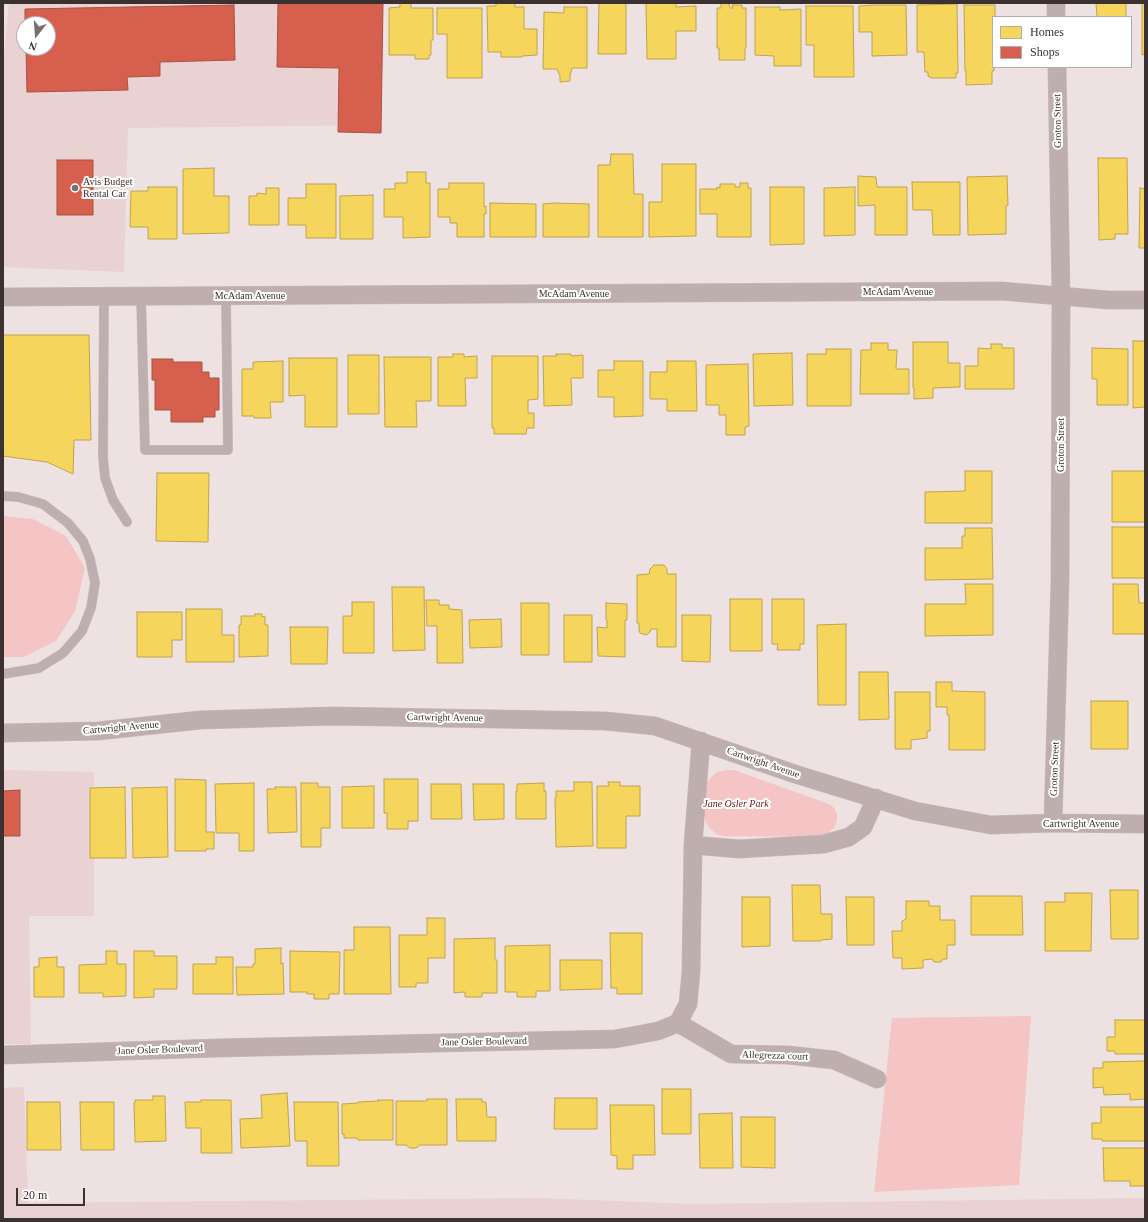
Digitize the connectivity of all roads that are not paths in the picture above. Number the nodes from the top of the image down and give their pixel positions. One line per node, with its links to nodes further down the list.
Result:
1 (1056, 3): 2 (street)
2 (1056, 16)
3 (1057, 68): 7 (street, Groton Street)
4 (104, 296): 5 (street, McAdam Avenue); 8 (street, McAdam Avenue); 11 (lane)
5 (141, 296): 6 (street, McAdam Avenue); 6 (lane)
6 (226, 296): 7 (street, McAdam Avenue)
7 (1061, 296): 9 (street, McAdam Avenue); 16 (street, Groton Street)
8 (3, 297)
9 (1145, 300)
10 (3, 496): 12 (lane)
11 (127, 522)
12 (3, 674)
13 (3, 733): 14 (street, Cartwright Avenue)
14 (701, 741): 15 (street, Cartwright Avenue); 18 (street)
15 (876, 798): 16 (street, Cartwright Avenue); 18 (street)
16 (1053, 823): 17 (street, Cartwright Avenue)
17 (1145, 824)
18 (693, 845): 19 (street)
19 (678, 1023): 20 (street, Jane Osler Boulevard); 21 (street, Allegrezza court)
20 (3, 1055)
21 (877, 1079)

